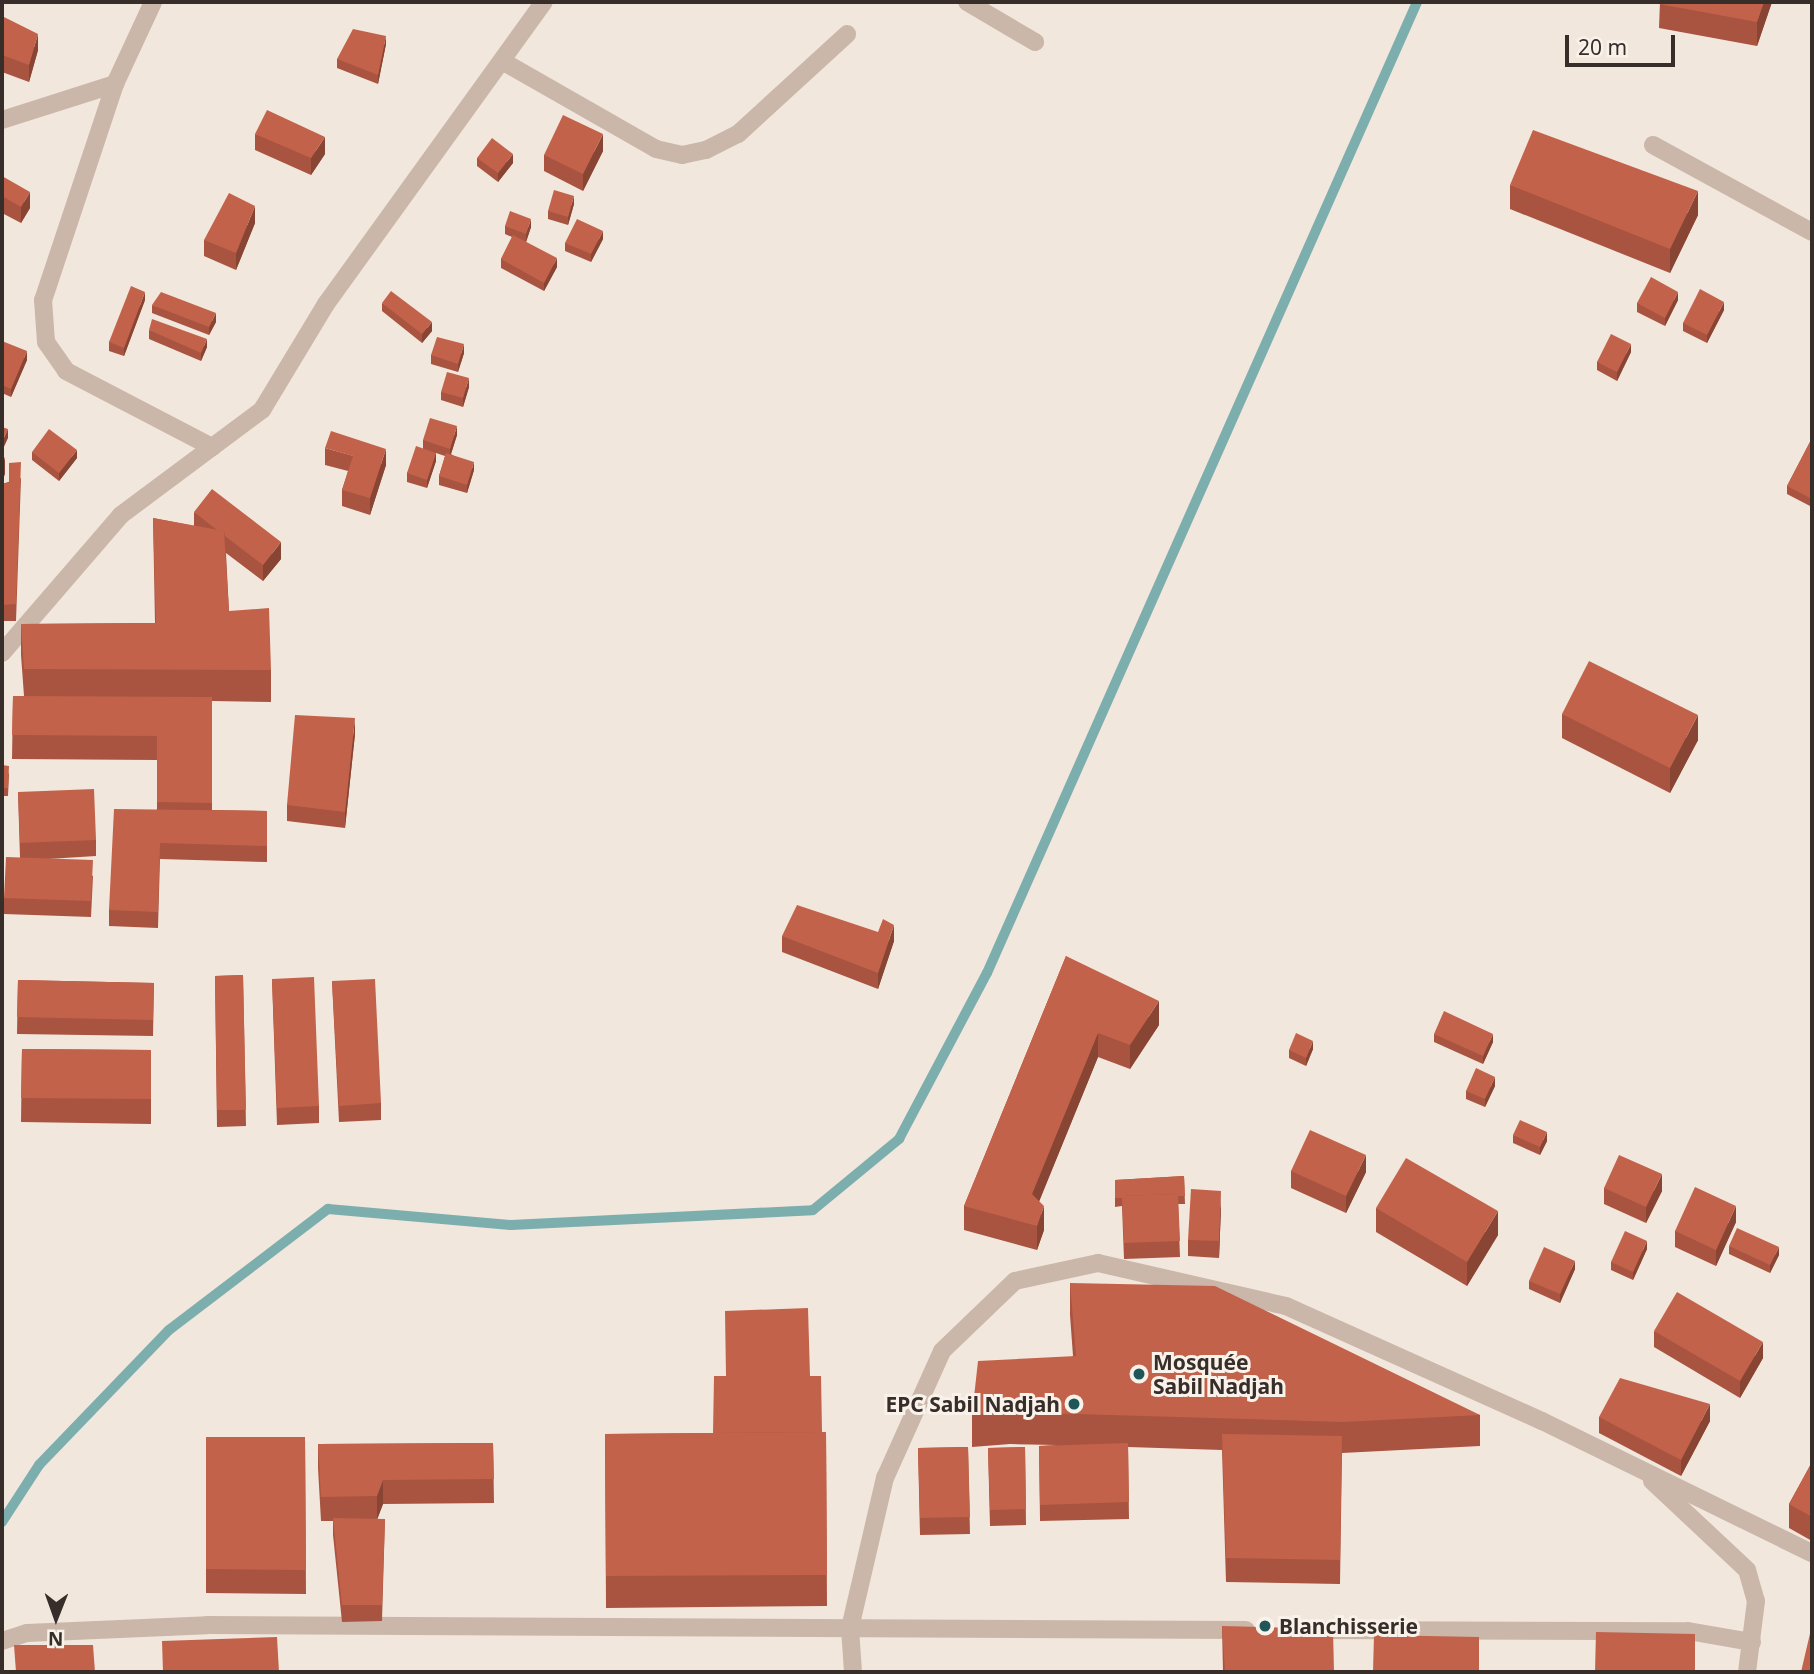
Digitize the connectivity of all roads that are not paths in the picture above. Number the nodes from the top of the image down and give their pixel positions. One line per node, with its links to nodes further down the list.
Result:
1 (153, 2): 7 (street)
2 (544, 2): 6 (street)
3 (967, 2): 5 (street)
4 (847, 34): 6 (street)
5 (1035, 42)
6 (502, 61): 11 (street)
7 (115, 85): 8 (street); 11 (street)
8 (2, 120)
9 (1653, 145): 10 (street)
10 (1812, 232)
11 (212, 447): 12 (street)
12 (2, 653)
13 (1634, 1466): 14 (street); 15 (street); 19 (street)
14 (1812, 1553)
15 (850, 1628): 16 (street); 18 (street); 20 (street)
16 (1267, 1630)
17 (1295, 1630): 19 (street)
18 (2, 1641)
19 (1752, 1642): 21 (street)
20 (853, 1672)
21 (1746, 1672)

